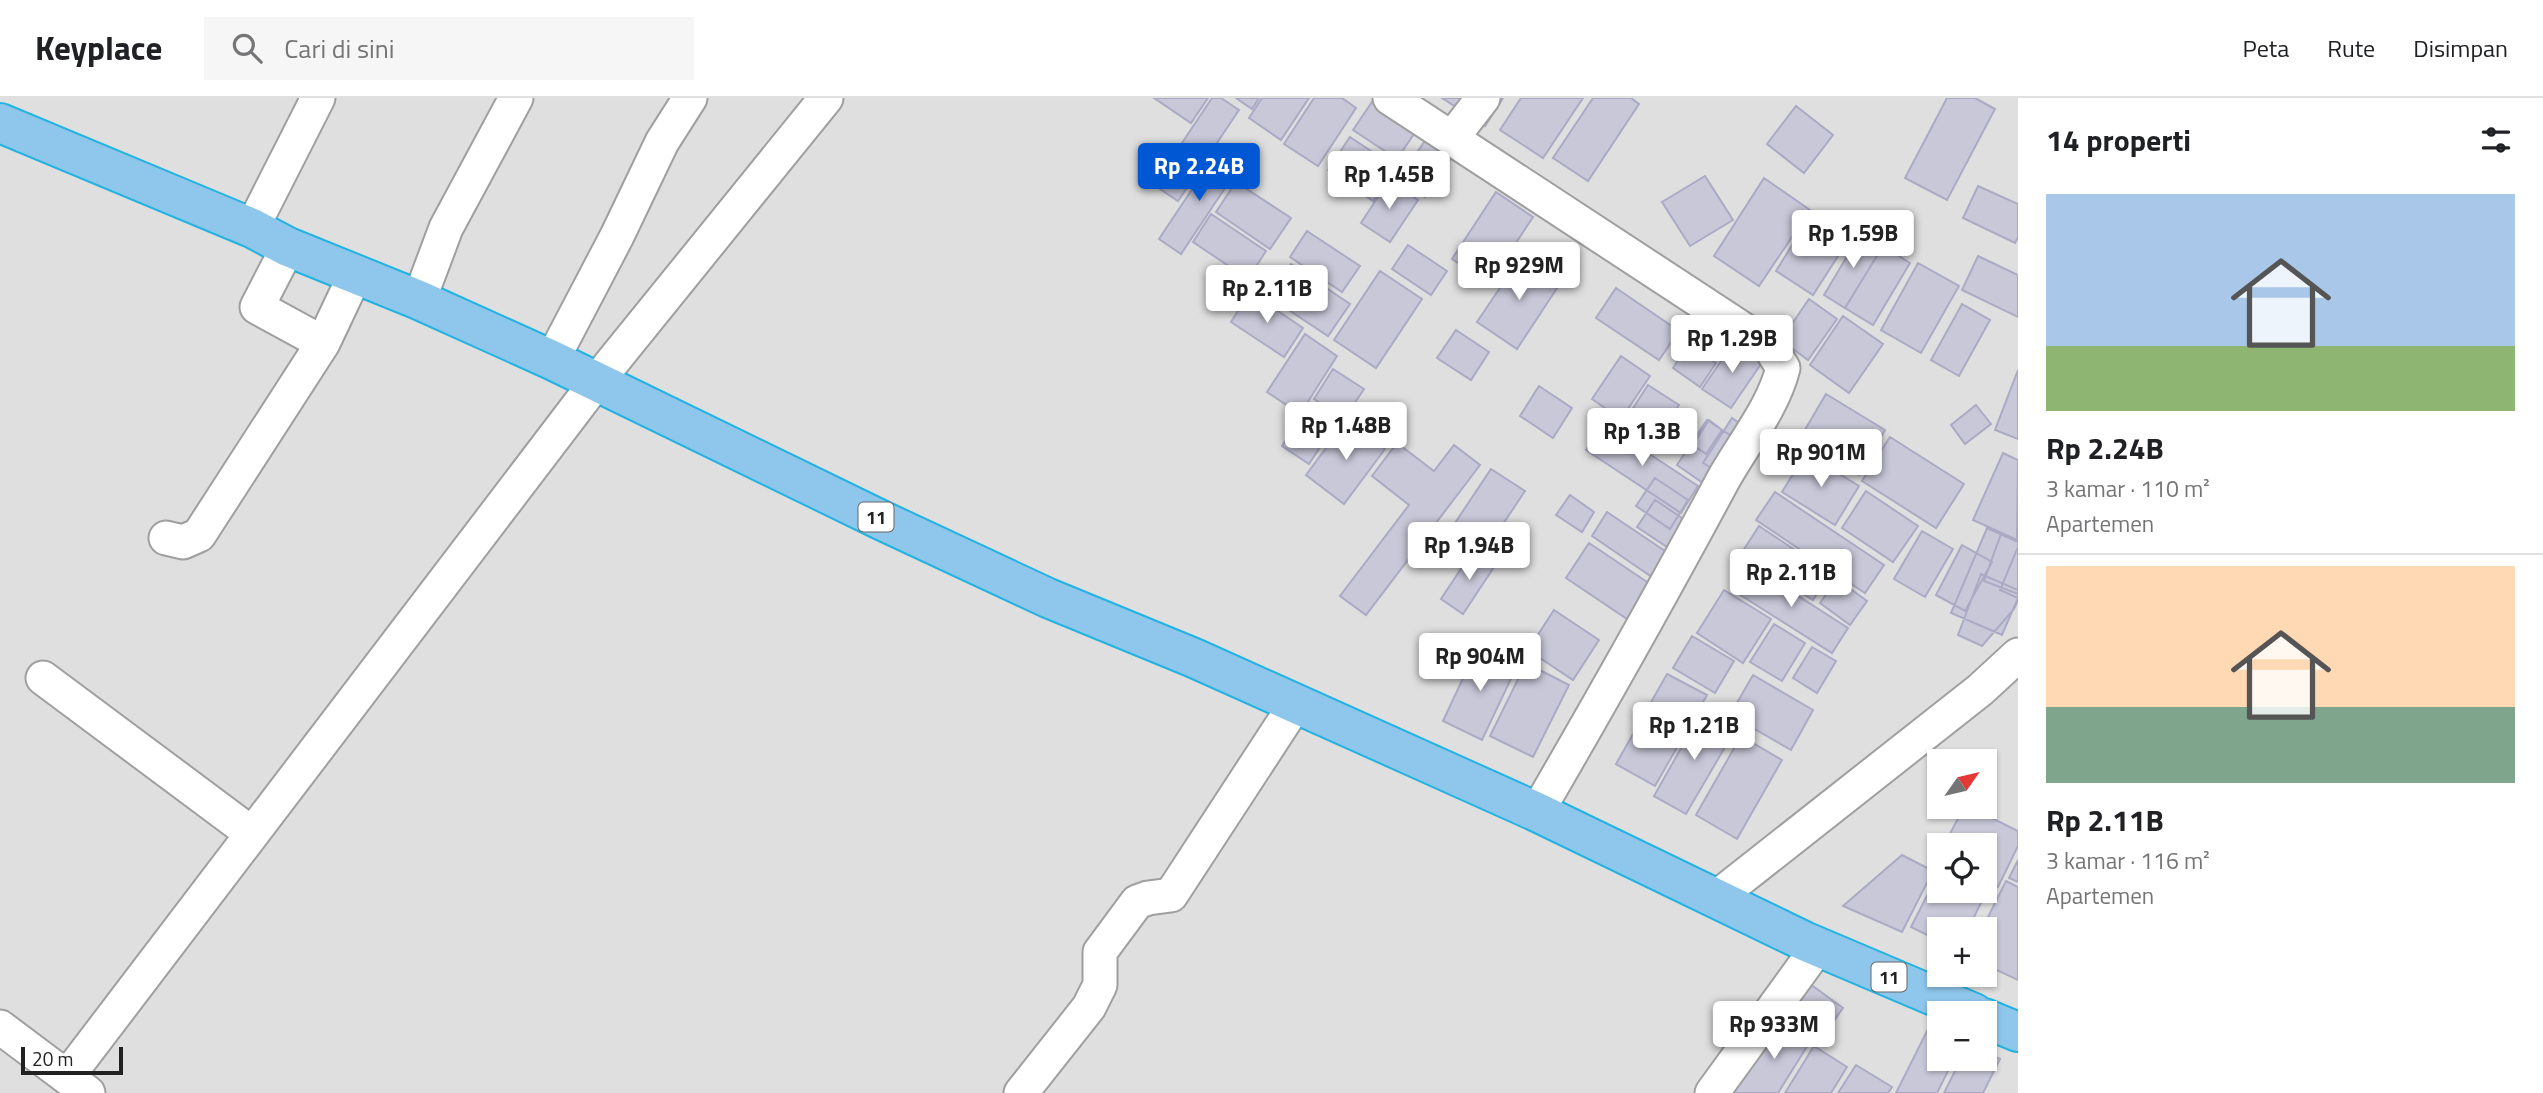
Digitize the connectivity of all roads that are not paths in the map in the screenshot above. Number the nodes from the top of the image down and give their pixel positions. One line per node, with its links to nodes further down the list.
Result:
1 (318, 98): 9 (street)
2 (516, 98): 12 (street)
3 (690, 98): 14 (street)
4 (826, 98): 15 (street)
5 (1390, 98): 8 (street)
6 (1483, 98): 8 (street)
7 (0, 123): 9 (highway, 11)
8 (1452, 138): 20 (street)
9 (252, 228): 10 (highway, 11)
10 (288, 247): 11 (highway, 11); 13 (street)
11 (356, 273): 12 (highway, 11); 13 (street)
12 (419, 300): 14 (highway, 11)
13 (323, 343): 16 (street)
14 (552, 360): 15 (highway, 11)
15 (597, 381): 19 (highway, 11); 21 (street)
16 (166, 538)
17 (2018, 655): 22 (street)
18 (43, 678): 21 (street)
19 (1294, 705): 20 (highway, 11); 29 (street)
20 (1537, 812): 22 (highway, 11)
21 (251, 833): 28 (street)
22 (1716, 898): 23 (highway, 11)
23 (1811, 944): 24 (highway, 11); 30 (street)
24 (1945, 1001)
25 (1997, 1023): 27 (highway)
26 (0, 1027): 28 (street)
27 (2018, 1032)
28 (77, 1085)
29 (1021, 1093)
30 (1712, 1093)

